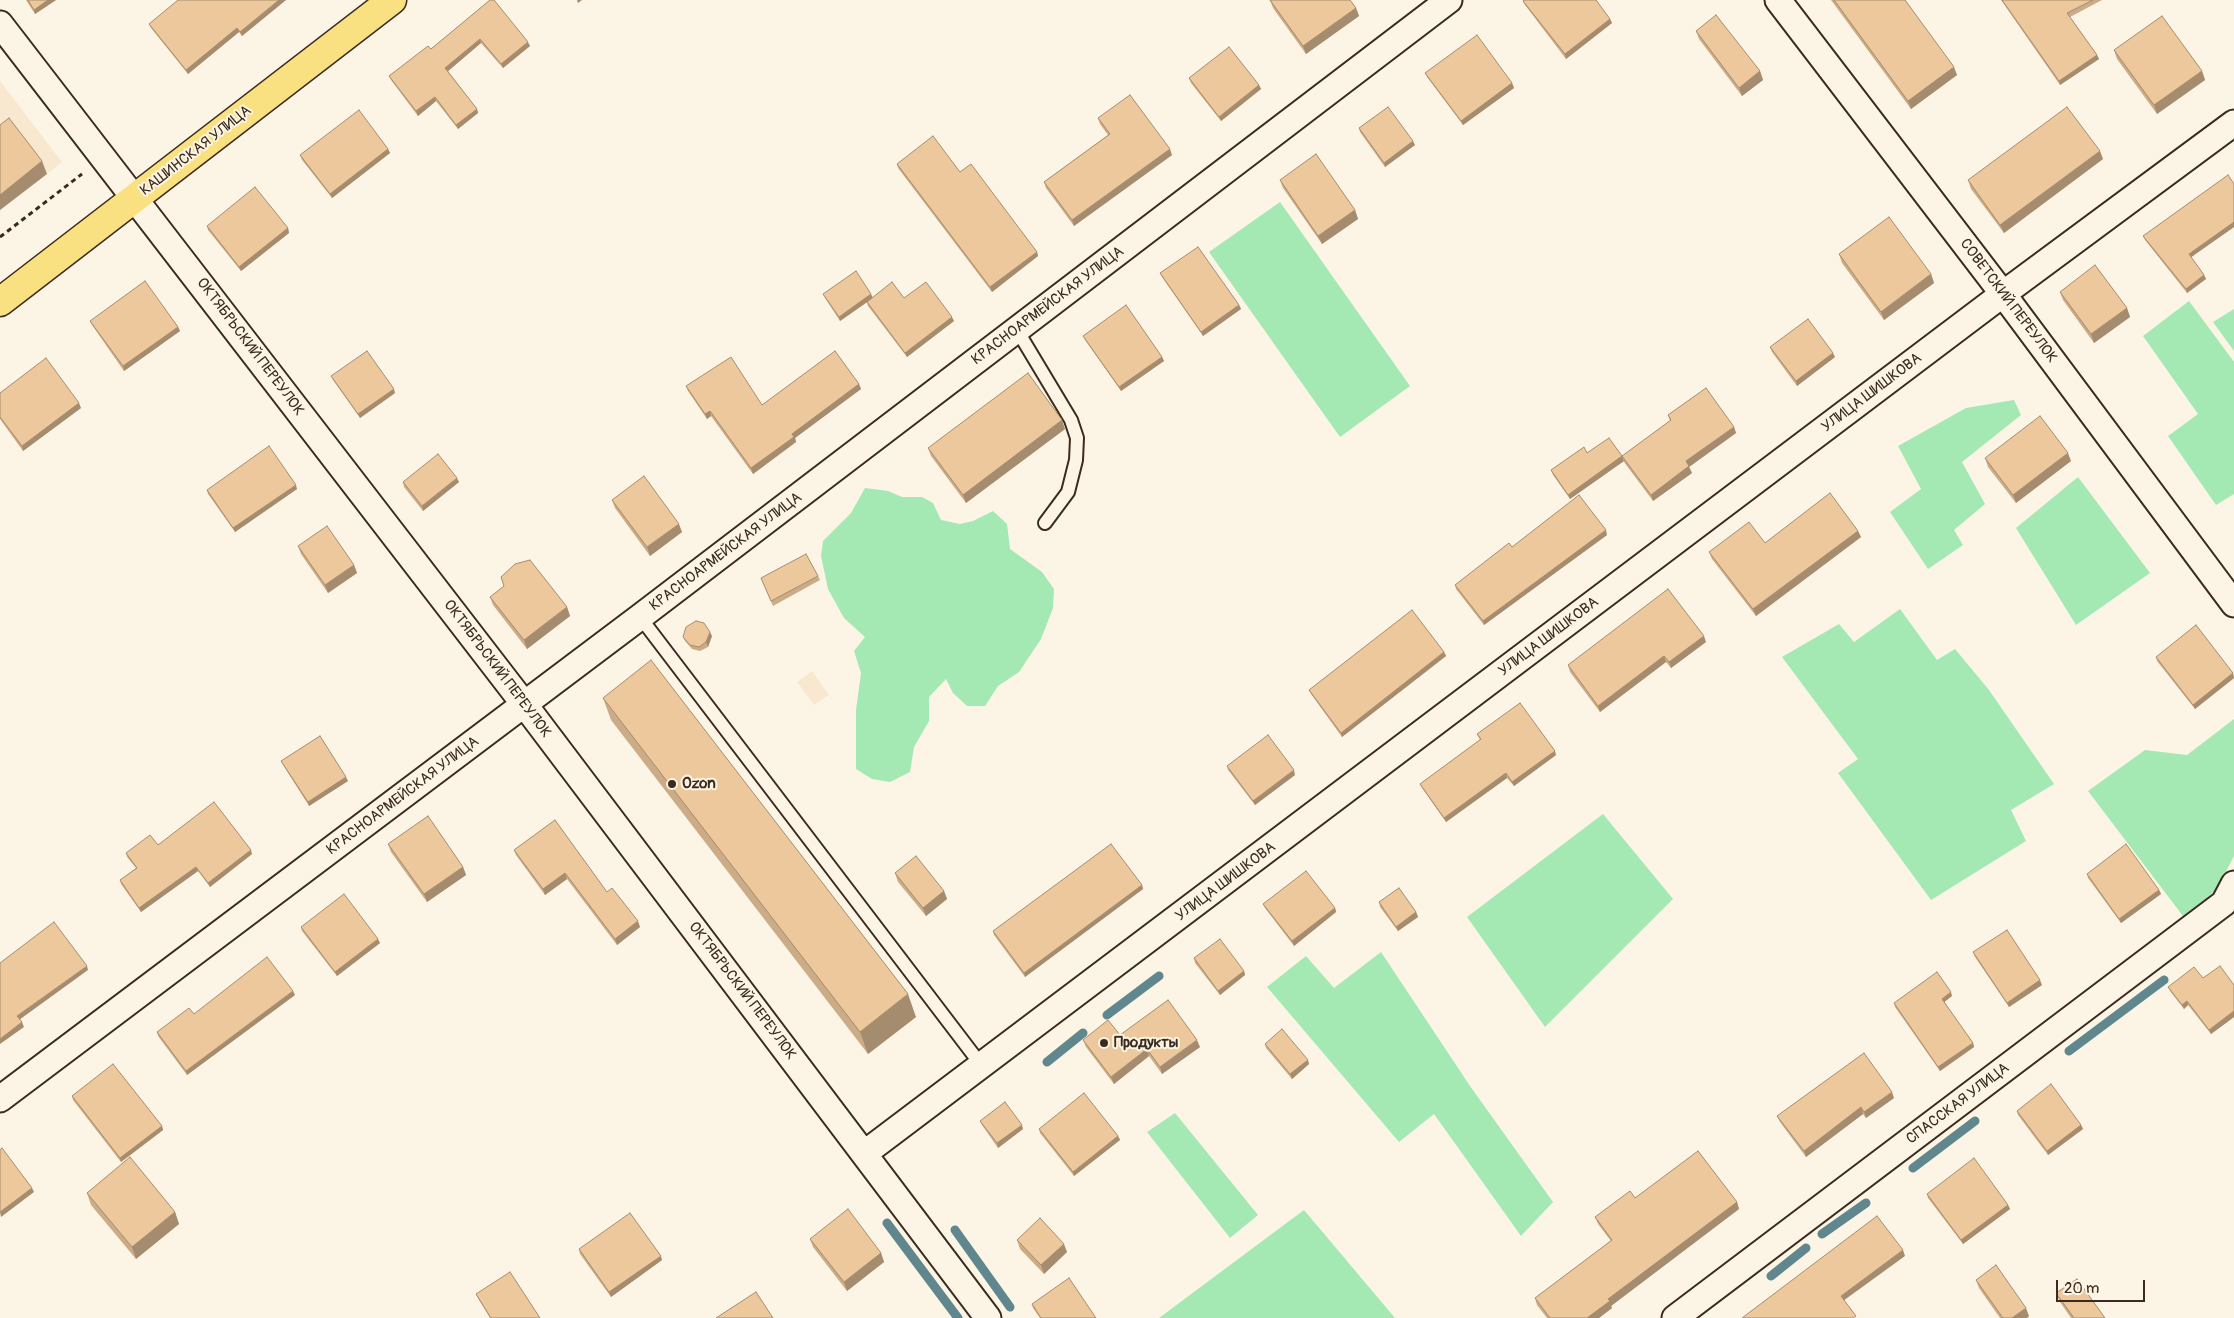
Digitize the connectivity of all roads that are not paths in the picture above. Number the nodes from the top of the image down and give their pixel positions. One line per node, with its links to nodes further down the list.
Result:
1 (392, 0): 6 (main road, КАШИНСКАЯ УЛИЦА)
2 (1448, 0): 9 (street, КРАСНОАРМЕЙСКАЯ УЛИЦА)
3 (1778, 0): 7 (street, СОВЕТСКИЙ ПЕРЕУЛОК)
4 (0, 24): 6 (street, ОКТЯБРЬСКИЙ ПЕРЕУЛОК)
5 (2234, 123): 7 (street, УЛИЦА ШИШКОВА)
6 (136, 198): 8 (main road, КАШИНСКАЯ УЛИЦА); 13 (street, ОКТЯБРЬСКИЙ ПЕРЕУЛОК)
7 (2004, 294): 11 (street, СОВЕТСКИЙ ПЕРЕУЛОК); 15 (street, УЛИЦА ШИШКОВА)
8 (0, 302)
9 (1017, 330): 10 (lane); 12 (street, КРАСНОАРМЕЙСКАЯ УЛИЦА)
10 (1045, 523)
11 (2234, 604)
12 (640, 617): 13 (street, КРАСНОАРМЕЙСКАЯ УЛИЦА); 15 (lane)
13 (524, 704): 16 (street, КРАСНОАРМЕЙСКАЯ УЛИЦА); 17 (street, ОКТЯБРЬСКИЙ ПЕРЕУЛОК)
14 (2231, 901): 19 (street, СПАССКАЯ УЛИЦА)
15 (982, 1066): 17 (street, УЛИЦА ШИШКОВА)
16 (0, 1099)
17 (865, 1153): 18 (street, ОКТЯБРЬСКИЙ ПЕРЕУЛОК)
18 (988, 1318)
19 (1675, 1318)

